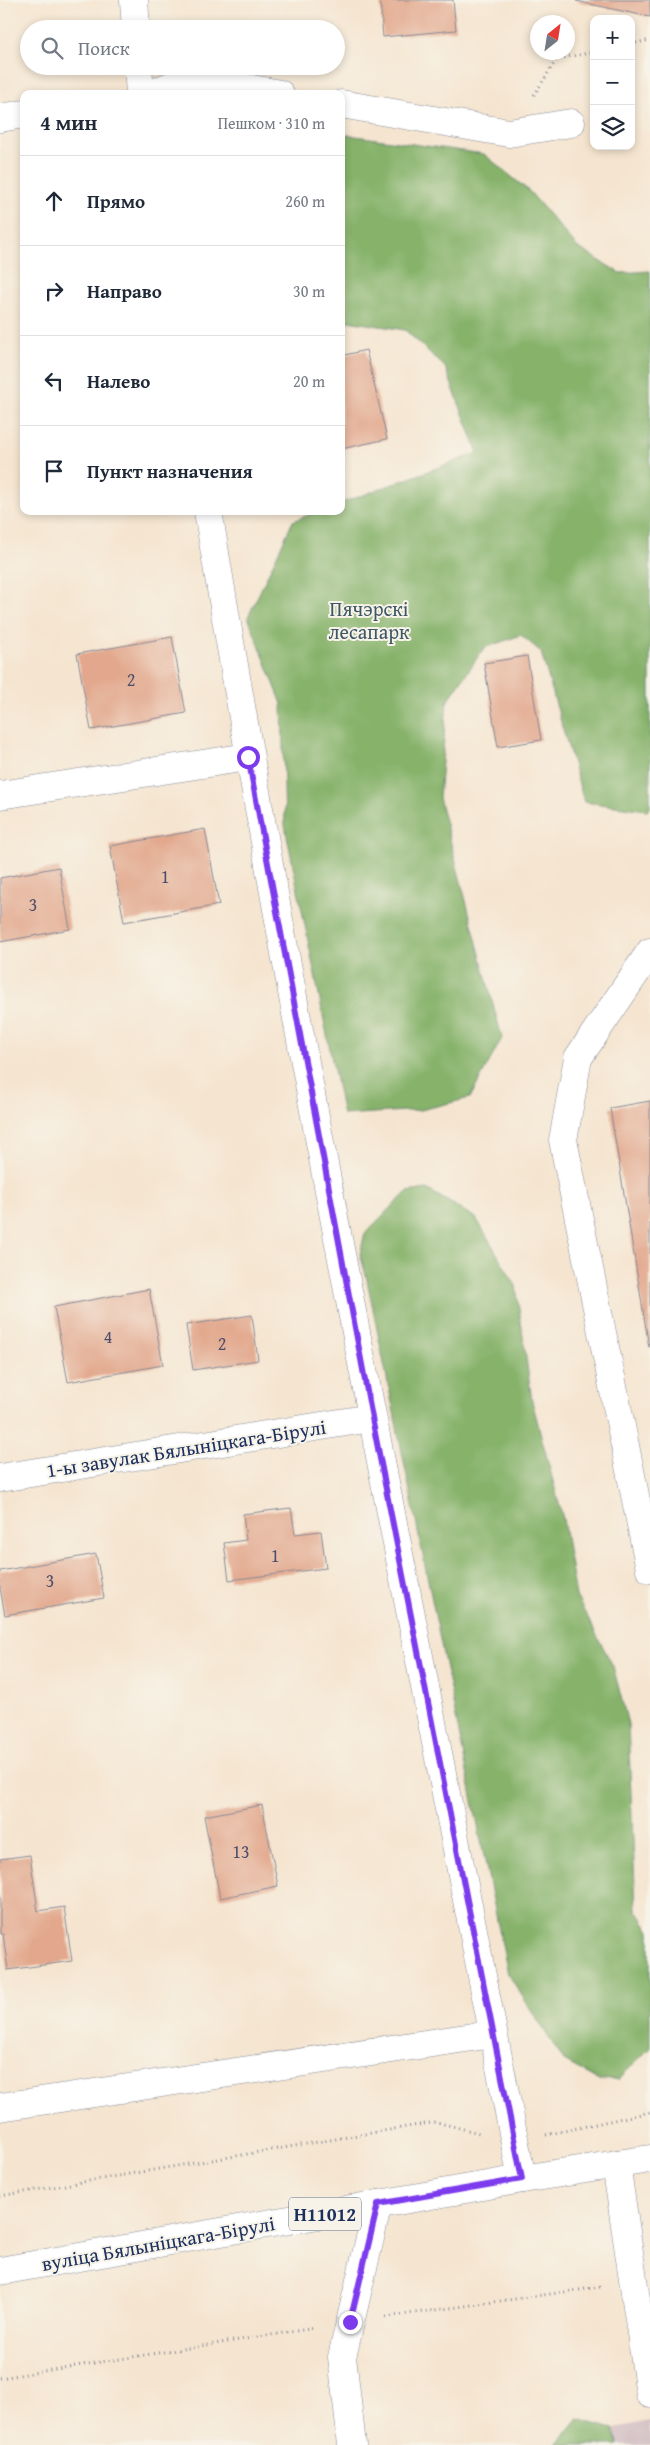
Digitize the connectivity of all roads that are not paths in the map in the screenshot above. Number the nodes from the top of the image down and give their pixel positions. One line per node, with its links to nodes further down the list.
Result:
1 (134, 0): 2 (street)
2 (135, 20)
3 (139, 75): 4 (street)
4 (140, 90)
5 (161, 90): 6 (street)
6 (258, 90)
7 (345, 105): 10 (street)
8 (20, 115): 9 (street)
9 (0, 118)
10 (571, 123)
11 (209, 515): 12 (street)
12 (248, 757): 13 (street); 15 (street)
13 (0, 795)
14 (650, 952): 17 (street)
15 (372, 1418): 16 (street, 1-ы завулак Бялыніцкага-Бірулі); 18 (street)
16 (0, 1478)
17 (650, 1569)
18 (494, 2034): 19 (street); 22 (street)
19 (0, 2107)
20 (650, 2159): 21 (street, вуліца Бялыніцкага-Бірулі / Н11012)
21 (616, 2164): 22 (street, вуліца Бялыніцкага-Бірулі / Н11012); 25 (street)
22 (522, 2179): 23 (street, вуліца Бялыніцкага-Бірулі / Н11012)
23 (378, 2204): 24 (street, вуліца Бялыніцкага-Бірулі / Н11012); 26 (street)
24 (0, 2271)
25 (650, 2394)
26 (352, 2445)

